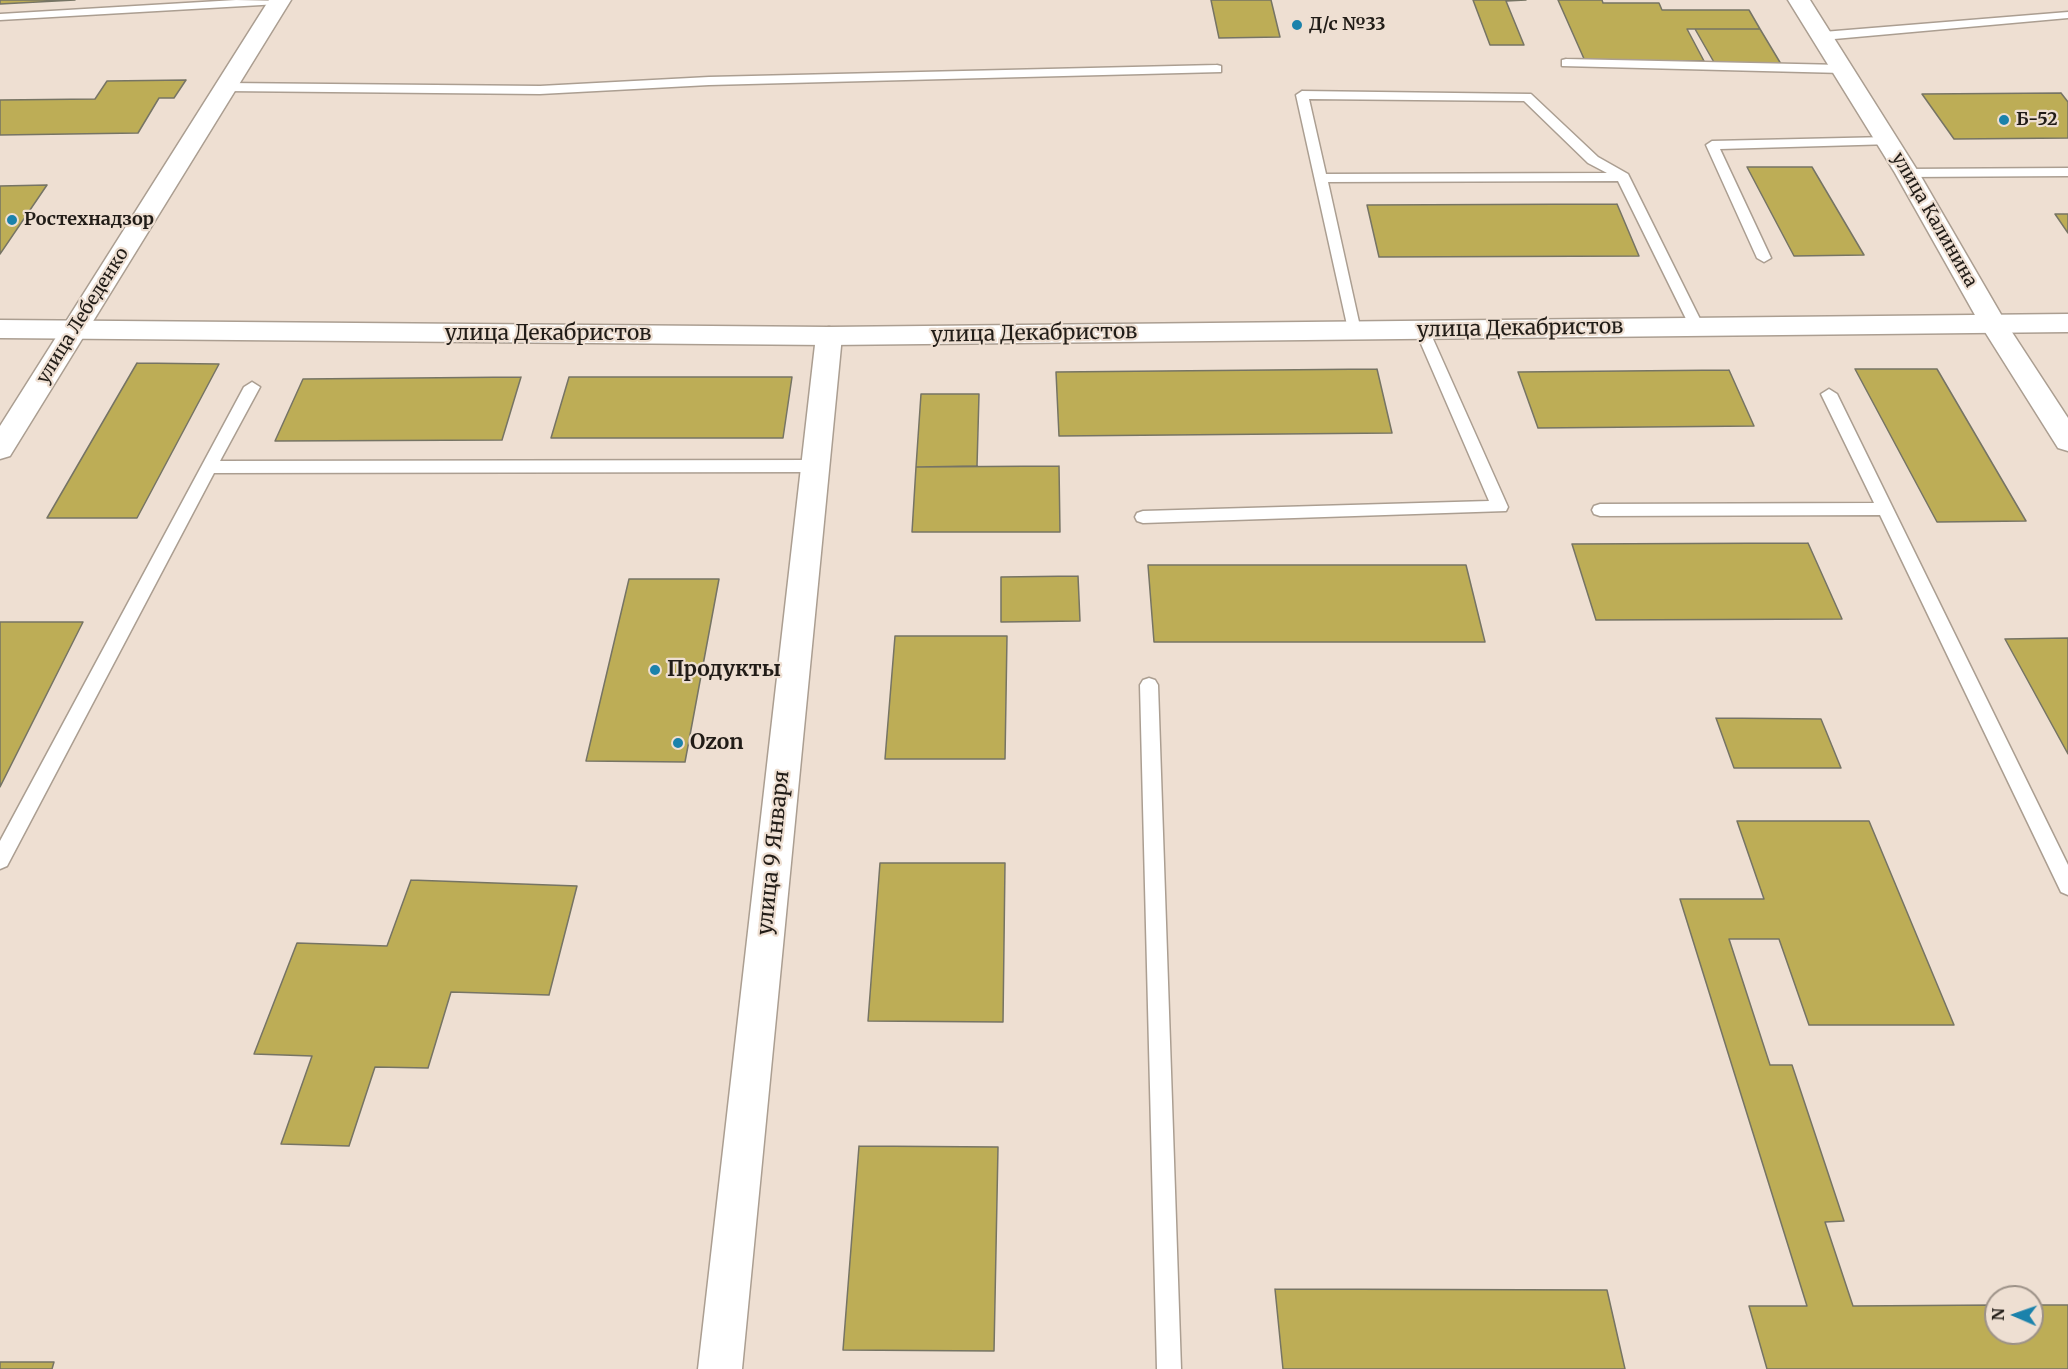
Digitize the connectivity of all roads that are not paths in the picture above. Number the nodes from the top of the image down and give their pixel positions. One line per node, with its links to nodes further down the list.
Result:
1 (280, 0): 4 (lane); 9 (street, улица Лебеденко)
2 (1799, 0): 5 (street, улица Калинина)
3 (2068, 15): 5 (lane)
4 (0, 17)
5 (1823, 36): 8 (street, улица Калинина)
6 (1566, 63): 8 (lane)
7 (1217, 69): 9 (lane)
8 (1843, 69): 10 (street, улица Калинина)
9 (226, 87): 20 (street, улица Лебеденко)
10 (1888, 141): 12 (street, улица Калинина); 15 (lane)
11 (2068, 172): 12 (lane)
12 (1907, 173): 17 (street, улица Калинина)
13 (1623, 177): 14 (lane); 14 (lane); 18 (lane)
14 (1320, 178): 22 (lane)
15 (1764, 258)
16 (2068, 323): 17 (street, улица Декабристов)
17 (1994, 324): 18 (street, улица Декабристов); 26 (street, улица Калинина)
18 (1697, 327): 21 (street, улица Декабристов)
19 (0, 329): 20 (street, улица Декабристов)
20 (75, 330): 23 (street, улица Декабристов); 27 (street, улица Лебеденко)
21 (1422, 330): 22 (street, улица Декабристов); 32 (lane)
22 (1354, 331): 23 (street, улица Декабристов)
23 (829, 336): 28 (street, улица 9 Января)
24 (252, 387): 29 (lane)
25 (1829, 394): 30 (lane)
26 (2068, 441)
27 (0, 449)
28 (816, 466): 29 (lane); 36 (street, улица 9 Января)
29 (210, 467): 34 (lane)
30 (1885, 509): 31 (lane); 35 (lane)
31 (1600, 510)
32 (1143, 517)
33 (1149, 685): 37 (lane)
34 (0, 860)
35 (2068, 884)
36 (720, 1369)
37 (1169, 1369)

